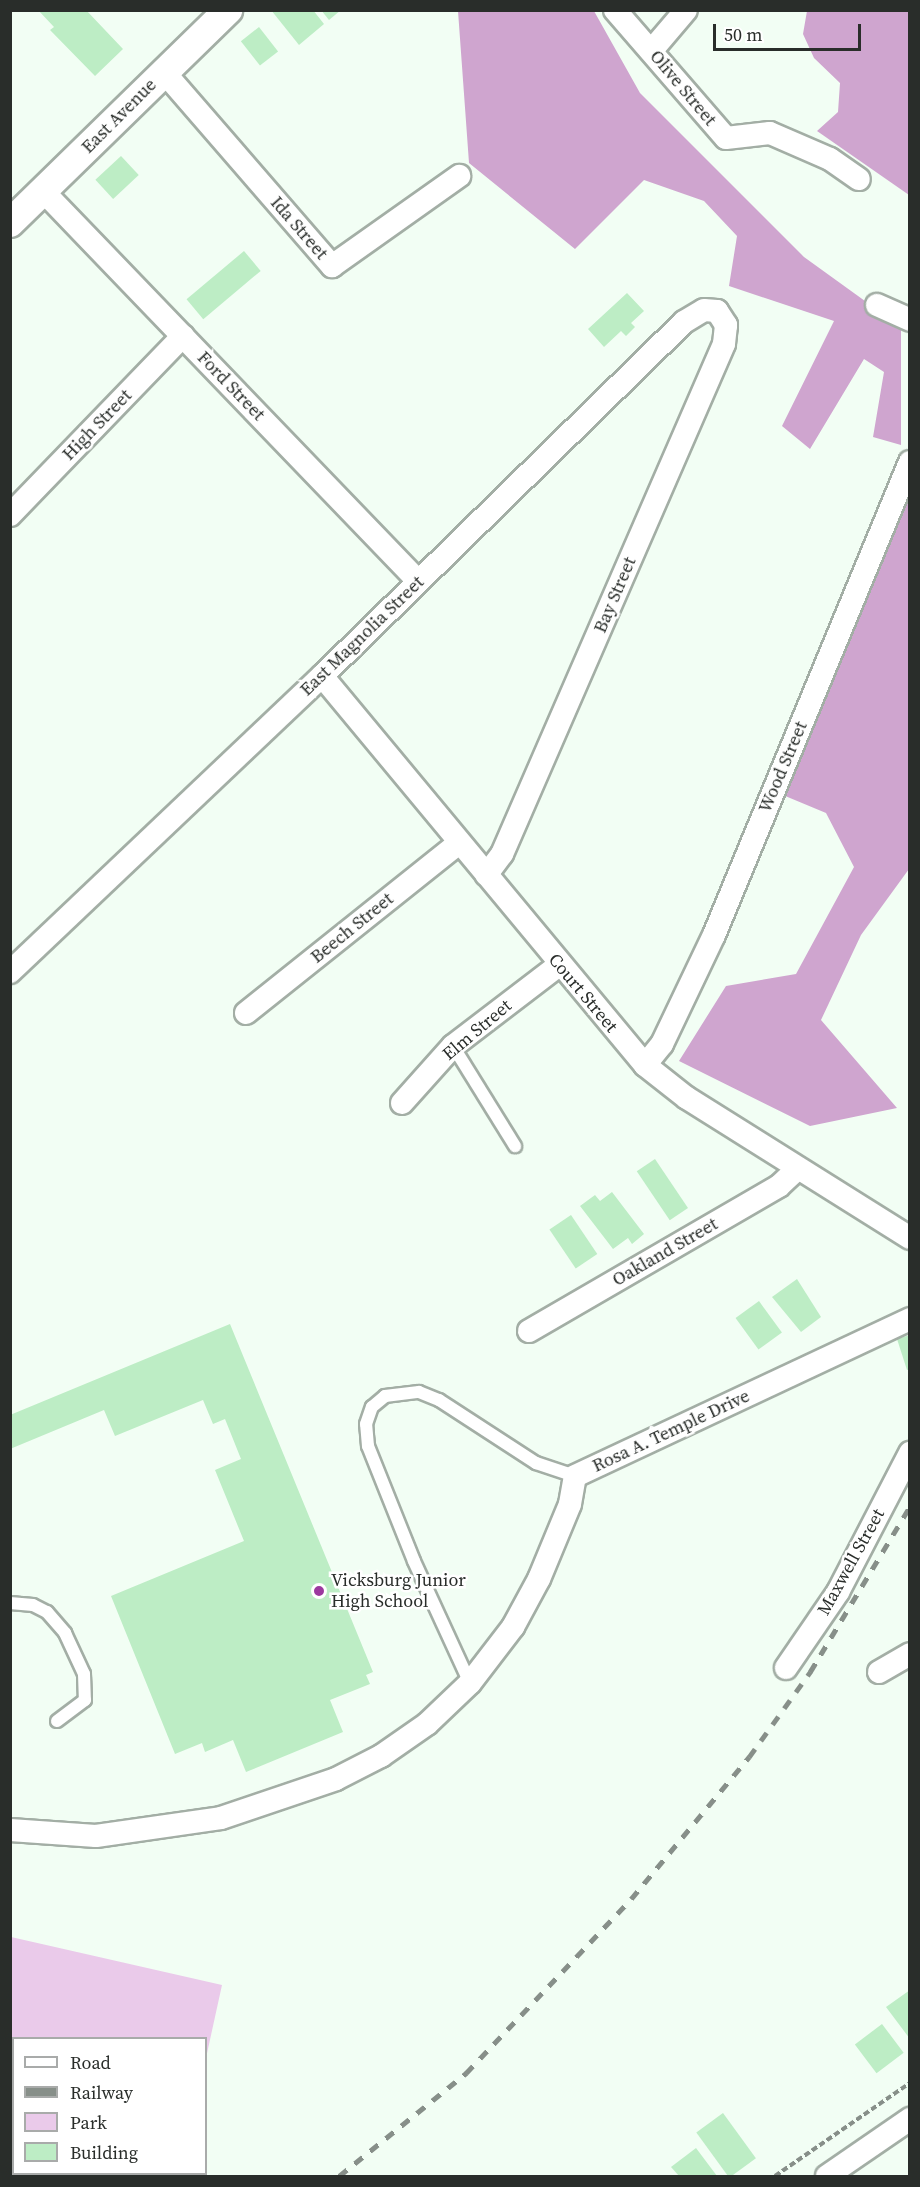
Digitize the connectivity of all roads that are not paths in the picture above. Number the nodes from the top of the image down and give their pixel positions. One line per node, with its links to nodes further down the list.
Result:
1 (228, 10): 5 (street, East Avenue)
2 (615, 10): 4 (street, Olive Street)
3 (686, 10): 4 (street)
4 (652, 50): 7 (street, Olive Street)
5 (164, 72): 6 (street, Ida Street); 8 (street, East Avenue)
6 (459, 176)
7 (859, 178)
8 (43, 191): 9 (street, East Avenue); 13 (street, Ford Street)
9 (10, 223)
10 (877, 305): 12 (street)
11 (717, 311): 16 (street, East Magnolia Street); 19 (street, Bay Street)
12 (909, 320)
13 (183, 336): 15 (street, High Street); 16 (street, Ford Street)
14 (909, 462): 24 (street, Wood Street)
15 (10, 515)
16 (418, 581): 17 (street, East Magnolia Street)
17 (322, 676): 18 (street, Court Street); 21 (street, East Magnolia Street)
18 (459, 843): 19 (street, Court Street); 22 (street, Beech Street)
19 (486, 875): 20 (street, Court Street)
20 (559, 965): 23 (street, Elm Street); 24 (street, Court Street)
21 (10, 972)
22 (246, 1012)
23 (453, 1046): 25 (street, Elm Street); 26 (lane)
24 (645, 1065): 27 (street, Court Street)
25 (402, 1103)
26 (515, 1146)
27 (798, 1168): 28 (street, Court Street); 30 (street, Oakland Street)
28 (909, 1238)
29 (909, 1319): 32 (street, Rosa A. Temple Drive)
30 (529, 1331)
31 (909, 1453): 35 (street, Maxwell Street)
32 (575, 1476): 37 (street, Rosa A. Temple Drive); 37 (lane)
33 (10, 1603): 38 (lane)
34 (909, 1654): 36 (street)
35 (786, 1668)
36 (879, 1672)
37 (470, 1683): 39 (street, Rosa A. Temple Drive)
38 (57, 1721)
39 (10, 1830)
40 (909, 2119): 41 (street)
41 (827, 2176)

